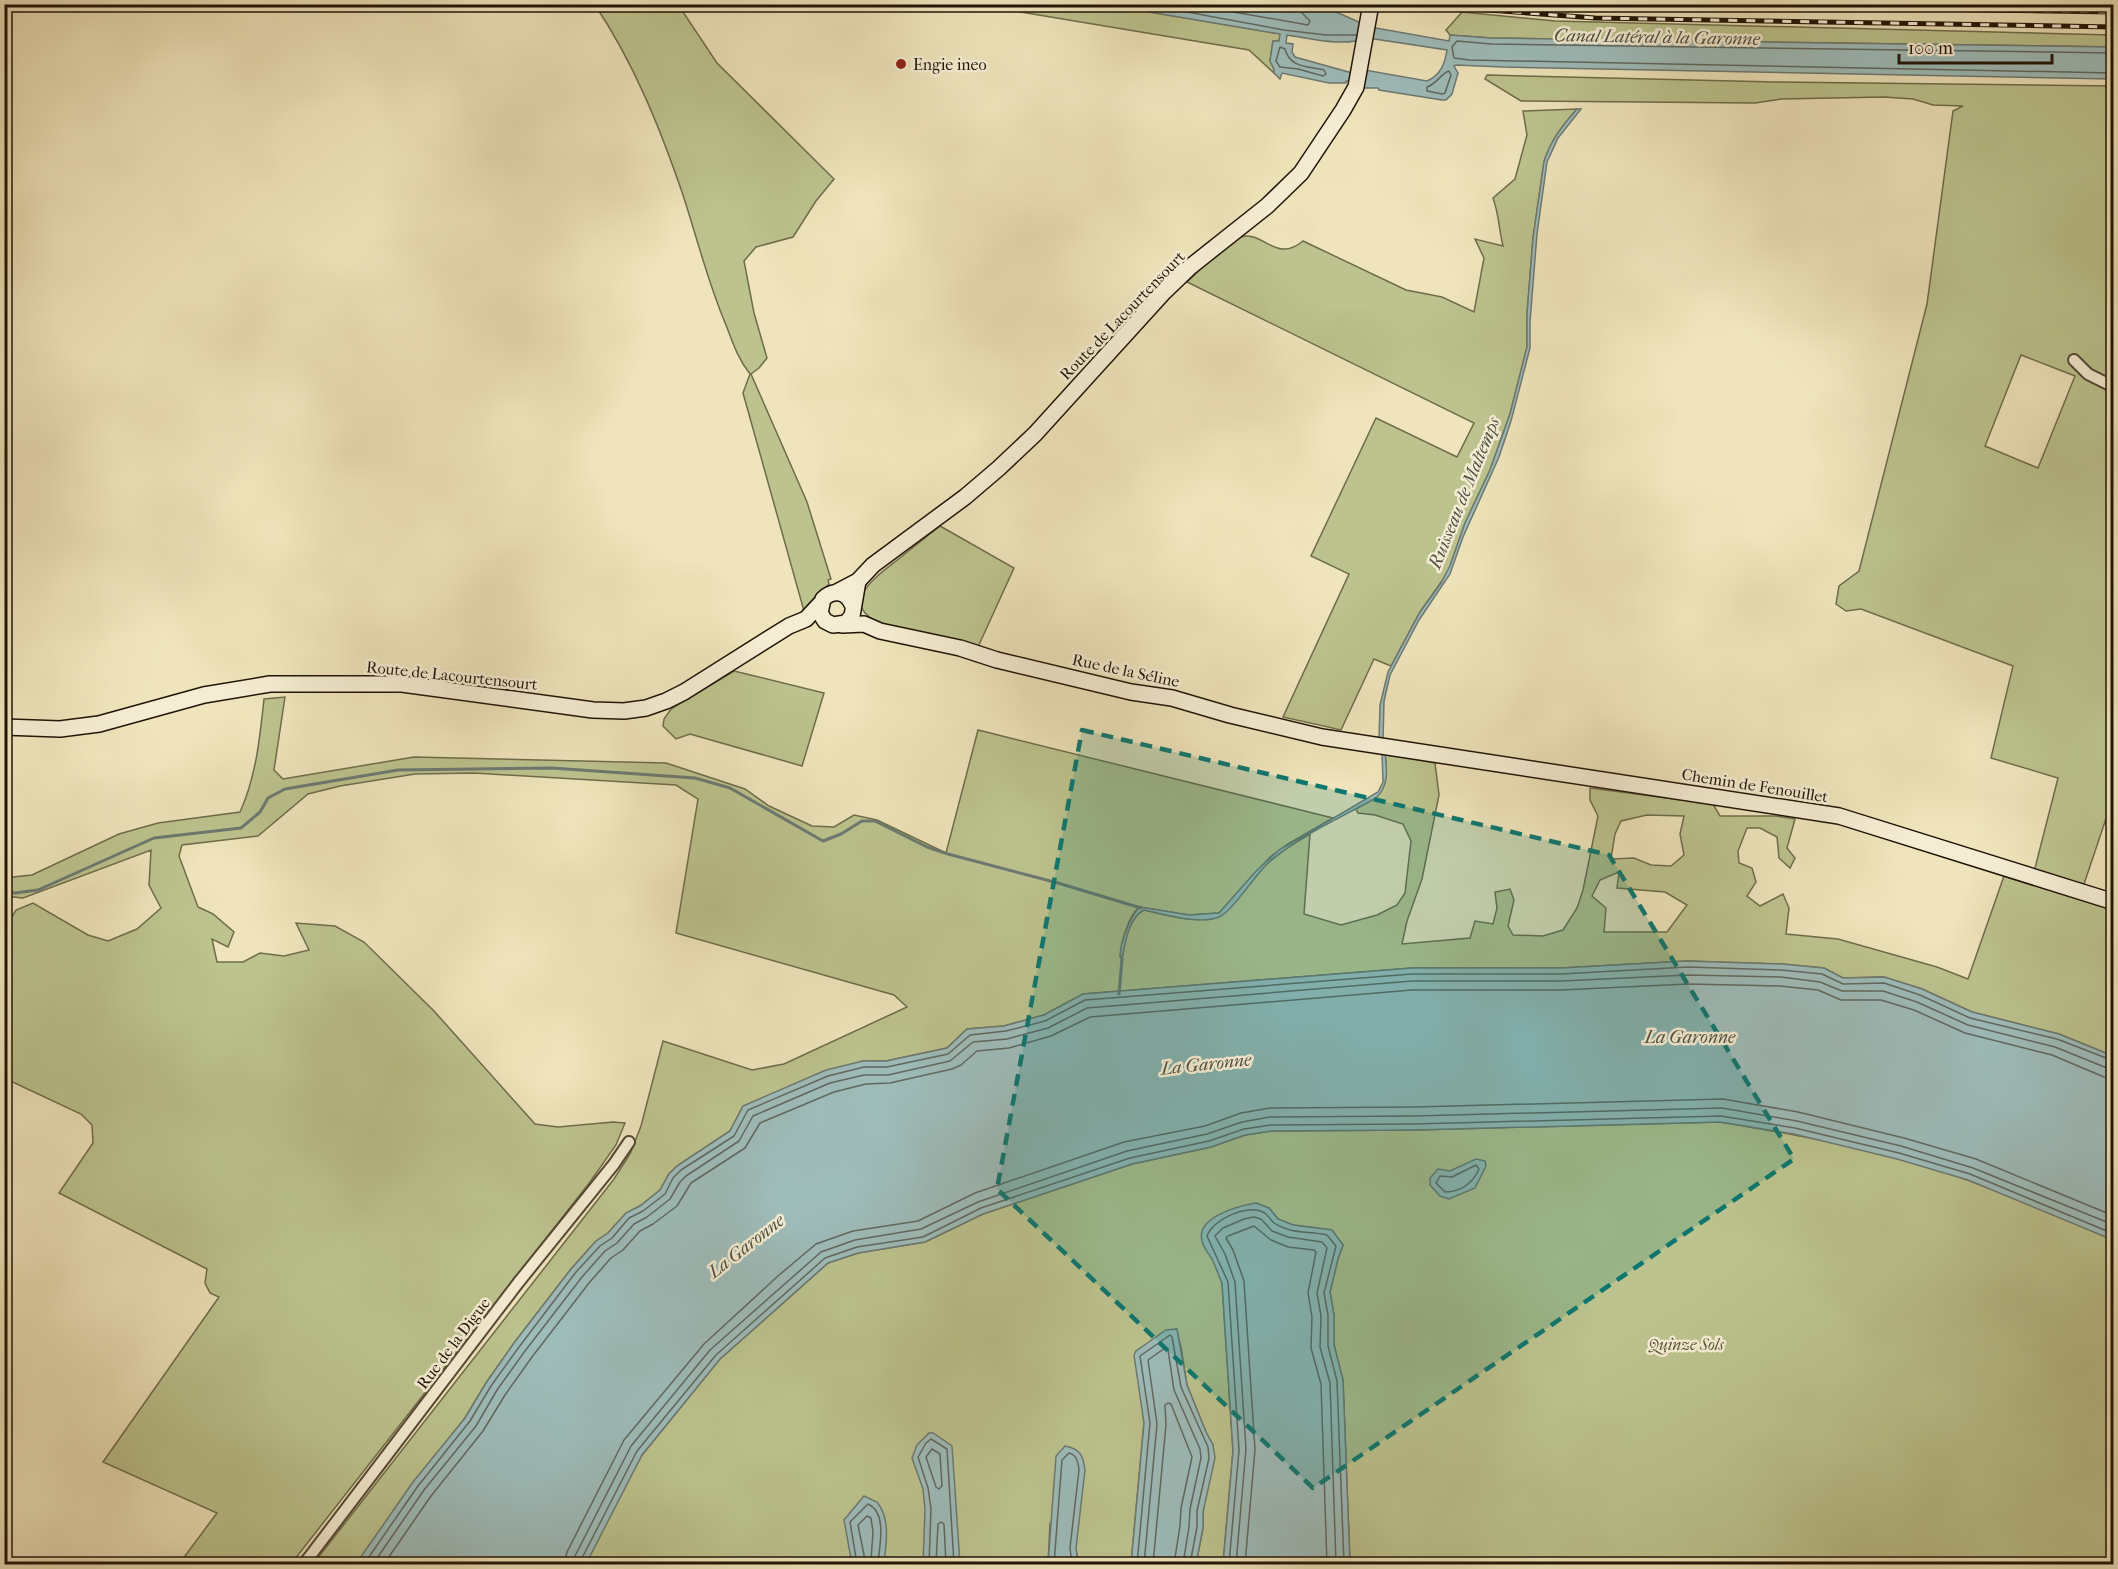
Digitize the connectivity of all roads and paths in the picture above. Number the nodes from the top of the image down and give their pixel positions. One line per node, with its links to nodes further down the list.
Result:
1 (1371, 4): 4 (main road, Route de Lacourtensourt)
2 (2074, 360): 3 (street)
3 (2114, 387)
4 (858, 581): 5 (main road, Route de Lacourtensourt); 7 (main road)
5 (837, 592): 6 (main road, Route de Lacourtensourt); 7 (main road)
6 (820, 604): 8 (main road, Route de Lacourtensourt); 9 (main road)
7 (853, 606): 9 (main road); 10 (main road)
8 (806, 620): 9 (main road); 11 (main road, Route de Lacourtensourt)
9 (835, 624): 10 (main road, Rue de la Séline)
10 (864, 624): 12 (main road, Rue de la Séline)
11 (4, 727)
12 (1382, 747): 13 (main road, Chemin de Fenouillet)
13 (2114, 902)
14 (629, 1142): 15 (street, Rue de la Digue)
15 (304, 1564)

